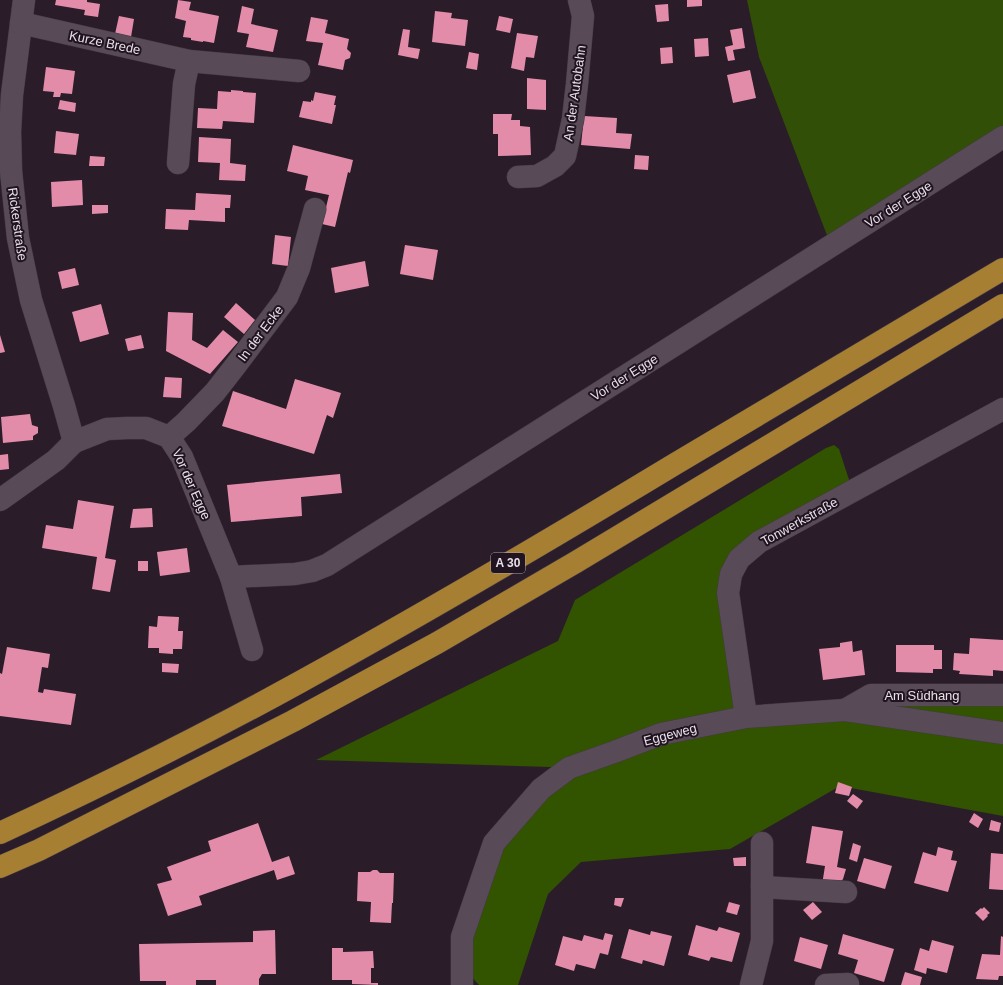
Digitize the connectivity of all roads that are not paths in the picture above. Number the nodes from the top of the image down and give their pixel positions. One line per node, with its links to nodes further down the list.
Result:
1 (24, 0): 3 (street, Rickerstraße)
2 (579, 0): 8 (street, An der Autobahn)
3 (21, 23): 4 (street, Kurze Brede); 14 (street, Rickerstraße)
4 (189, 61): 5 (street, Kurze Brede); 7 (street)
5 (299, 71)
6 (1003, 137): 16 (street, Vor der Egge)
7 (178, 163)
8 (518, 177)
9 (314, 209): 13 (street, In der Ecke)
10 (1003, 269): 22 (highway, A 30)
11 (1003, 305): 24 (highway, A 30)
12 (1003, 409): 20 (street, Tonwerkstraße)
13 (169, 437): 14 (street, Vor der Egge); 16 (street, Vor der Egge)
14 (74, 442): 15 (street, Vor der Egge)
15 (0, 500)
16 (231, 578): 17 (street, Vor der Egge)
17 (252, 650)
18 (1003, 696): 19 (street, Am Südhang)
19 (845, 710): 20 (street, Eggeweg); 21 (street, Eggeweg)
20 (746, 717): 28 (street, Eggeweg)
21 (1003, 733)
22 (0, 833)
23 (762, 843): 25 (street)
24 (0, 867)
25 (762, 887): 26 (street); 29 (street)
26 (846, 892)
27 (848, 984): 30 (street)
28 (462, 985)
29 (751, 985)
30 (826, 985)

